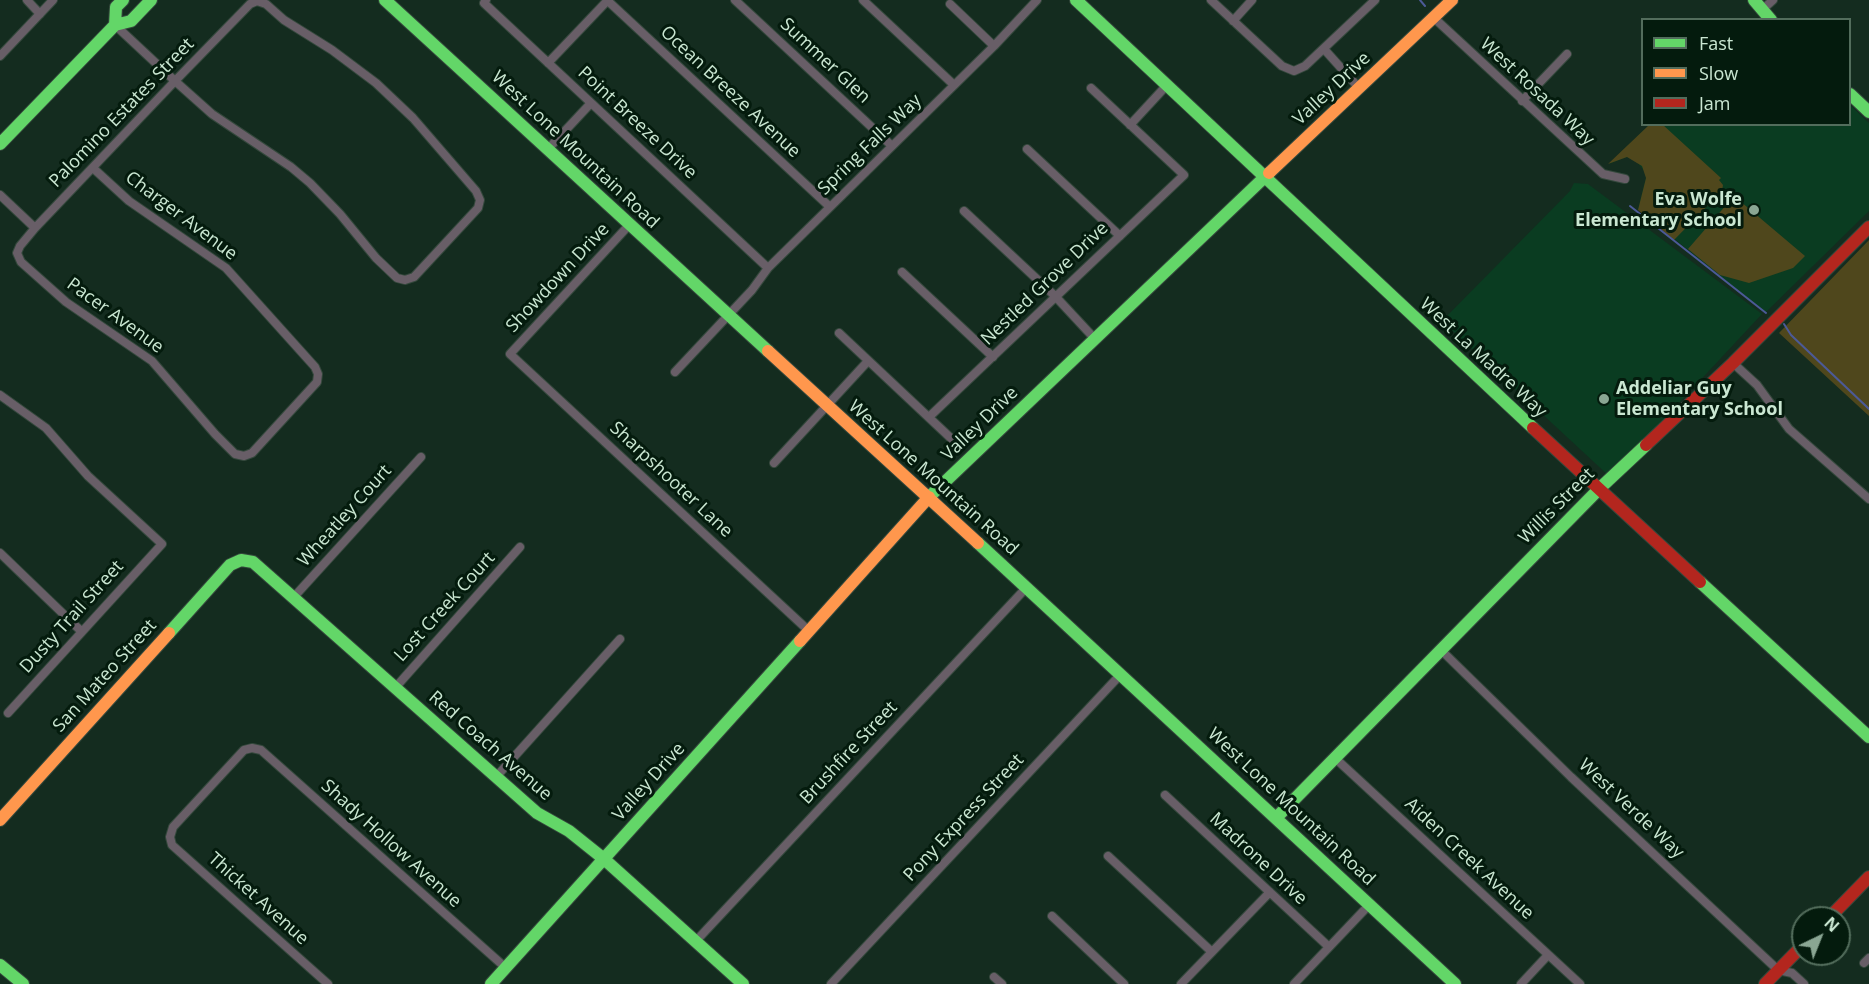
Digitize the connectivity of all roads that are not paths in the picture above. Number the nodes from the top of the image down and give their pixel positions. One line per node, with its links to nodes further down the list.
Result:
1 (27, 0): 20 (street)
2 (53, 0): 20 (street)
3 (123, 0): 23 (street)
4 (151, 0): 23 (street)
5 (385, 0): 41 (street, West Lone Mountain Road)
6 (608, 0): 28 (street); 47 (street, Ocean Breeze Avenue)
7 (735, 0): 40 (street, Summer Glen)
8 (863, 0): 30 (street)
9 (1037, 0): 24 (street, Spring Falls Way)
10 (1077, 0): 31 (street, West La Madre Way)
11 (1211, 0): 22 (street)
12 (1252, 0): 22 (street)
13 (1375, 0): 25 (street)
14 (1452, 0): 21 (street, Valley Drive)
15 (1773, 0): 19 (street)
16 (257, 1): 29 (street, Palomino Estates Street); 29 (street)
17 (485, 1): 28 (street, Point Breeze Drive)
18 (950, 4): 24 (street)
19 (1763, 10)
20 (40, 14): 27 (street)
21 (1433, 17): 33 (street, Valley Drive); 35 (street, West Rosada Way)
22 (1233, 21): 25 (street)
23 (115, 25): 29 (street); 39 (street)
24 (994, 46): 30 (street, Spring Falls Way)
25 (1324, 49): 33 (street)
26 (1567, 54): 35 (street)
27 (0, 56)
28 (548, 63): 36 (street, Point Breeze Drive)
29 (175, 81): 43 (street, Palomino Estates Street)
30 (954, 85): 40 (street, Spring Falls Way)
31 (1167, 85): 38 (street); 44 (street, West La Madre Way)
32 (1091, 88): 38 (street)
33 (1359, 88): 44 (street, Valley Drive)
34 (1851, 95): 37 (street)
35 (1522, 101): 45 (street, West Rosada Way)
36 (591, 103): 41 (street); 54 (street, Point Breeze Drive)
37 (1869, 112)
38 (1130, 125): 52 (street, Nestled Grove Drive)
39 (0, 144)
40 (892, 146): 47 (street, Spring Falls Way)
41 (548, 149): 49 (street, West Lone Mountain Road)
42 (1027, 149): 52 (street)
43 (93, 168): 51 (street, Palomino Estates Street); 69 (street, Charger Avenue)
44 (1265, 177): 59 (street, Valley Drive); 72 (street, West La Madre Way)
45 (1625, 179)
46 (0, 195): 51 (street)
47 (830, 207): 54 (street, Spring Falls Way)
48 (964, 211): 56 (street)
49 (630, 224): 57 (street, West Lone Mountain Road); 60 (street, Showdown Drive)
50 (1869, 227): 63 (street, Willis Street)
51 (35, 228): 53 (street, Palomino Estates Street)
52 (1120, 236): 56 (street, Nestled Grove Drive)
53 (17, 253): 69 (street, Pacer Avenue)
54 (768, 268): 57 (street, Spring Falls Way)
55 (902, 272): 61 (street)
56 (1055, 296): 59 (street); 61 (street, Nestled Grove Drive)
57 (728, 315): 64 (street, Spring Falls Way); 66 (street, West Lone Mountain Road)
58 (839, 333): 62 (street)
59 (1095, 339): 73 (street, Valley Drive)
60 (510, 354): 80 (street, Sharpshooter Lane)
61 (993, 357): 67 (street, Nestled Grove Drive)
62 (868, 361): 66 (street); 67 (street)
63 (1733, 363): 72 (street, Willis Street); 74 (street)
64 (675, 372)
65 (0, 395): 81 (street, Dusty Trail Street)
66 (827, 405): 71 (street); 73 (street, West Lone Mountain Road)
67 (929, 417): 68 (street)
68 (956, 443)
69 (244, 456)
70 (421, 457): 79 (street, Wheatley Court)
71 (774, 463)
72 (1599, 489): 83 (street, Willis Street); 87 (street, West La Madre Way)
73 (928, 498): 78 (street, West Lone Mountain Road); 80 (street, Valley Drive)
74 (1869, 500)
75 (520, 547): 85 (street, Lost Creek Court)
76 (1, 556): 81 (street)
77 (241, 560): 79 (street, Red Coach Avenue); 93 (street, San Mateo Street)
78 (1026, 588): 84 (street, West Lone Mountain Road); 101 (street, Brushfire Street)
79 (293, 598): 85 (street, Red Coach Avenue)
80 (809, 631): 95 (street, Valley Drive)
81 (81, 632): 86 (street, Dusty Trail Street)
82 (620, 639): 90 (street)
83 (1441, 650): 89 (street, Willis Street); 108 (street, West Verde Way)
84 (1120, 674): 92 (street, West Lone Mountain Road); 114 (street, Pony Express Street)
85 (395, 688): 90 (street, Red Coach Avenue)
86 (8, 713)
87 (1869, 737)
88 (252, 748): 107 (street, Shady Hollow Avenue); 111 (street, Thicket Avenue)
89 (1335, 758): 92 (street, Willis Street); 104 (street, Aiden Creek Avenue)
90 (496, 777): 95 (street, Red Coach Avenue)
91 (1165, 795): 97 (street, Madrone Drive)
92 (1277, 817): 98 (street, West Lone Mountain Road)
93 (0, 820)
94 (1108, 856): 103 (street)
95 (604, 859): 101 (street, Red Coach Avenue); 107 (street, Valley Drive)
96 (1866, 886): 99 (street)
97 (1270, 892): 102 (street, Madrone Drive); 103 (street)
98 (1370, 904): 102 (street); 119 (street, West Lone Mountain Road)
99 (1843, 906)
100 (1052, 916): 116 (street)
101 (695, 942): 113 (street, Red Coach Avenue)
102 (1329, 947): 118 (street)
103 (1212, 952): 117 (street)
104 (1548, 955): 120 (street); 121 (street, Aiden Creek Avenue)
105 (1791, 957): 108 (street)
106 (0, 965): 110 (street)
107 (506, 968): 112 (street, Valley Drive)
108 (1778, 970): 122 (street); 123 (street, West Verde Way)
109 (994, 977): 115 (street)
110 (23, 984)
111 (328, 984)
112 (491, 984)
113 (743, 984)
114 (831, 984)
115 (1002, 984)
116 (1124, 984)
117 (1181, 984)
118 (1294, 984)
119 (1455, 984)
120 (1521, 984)
121 (1580, 984)
122 (1765, 984)
123 (1804, 984)

